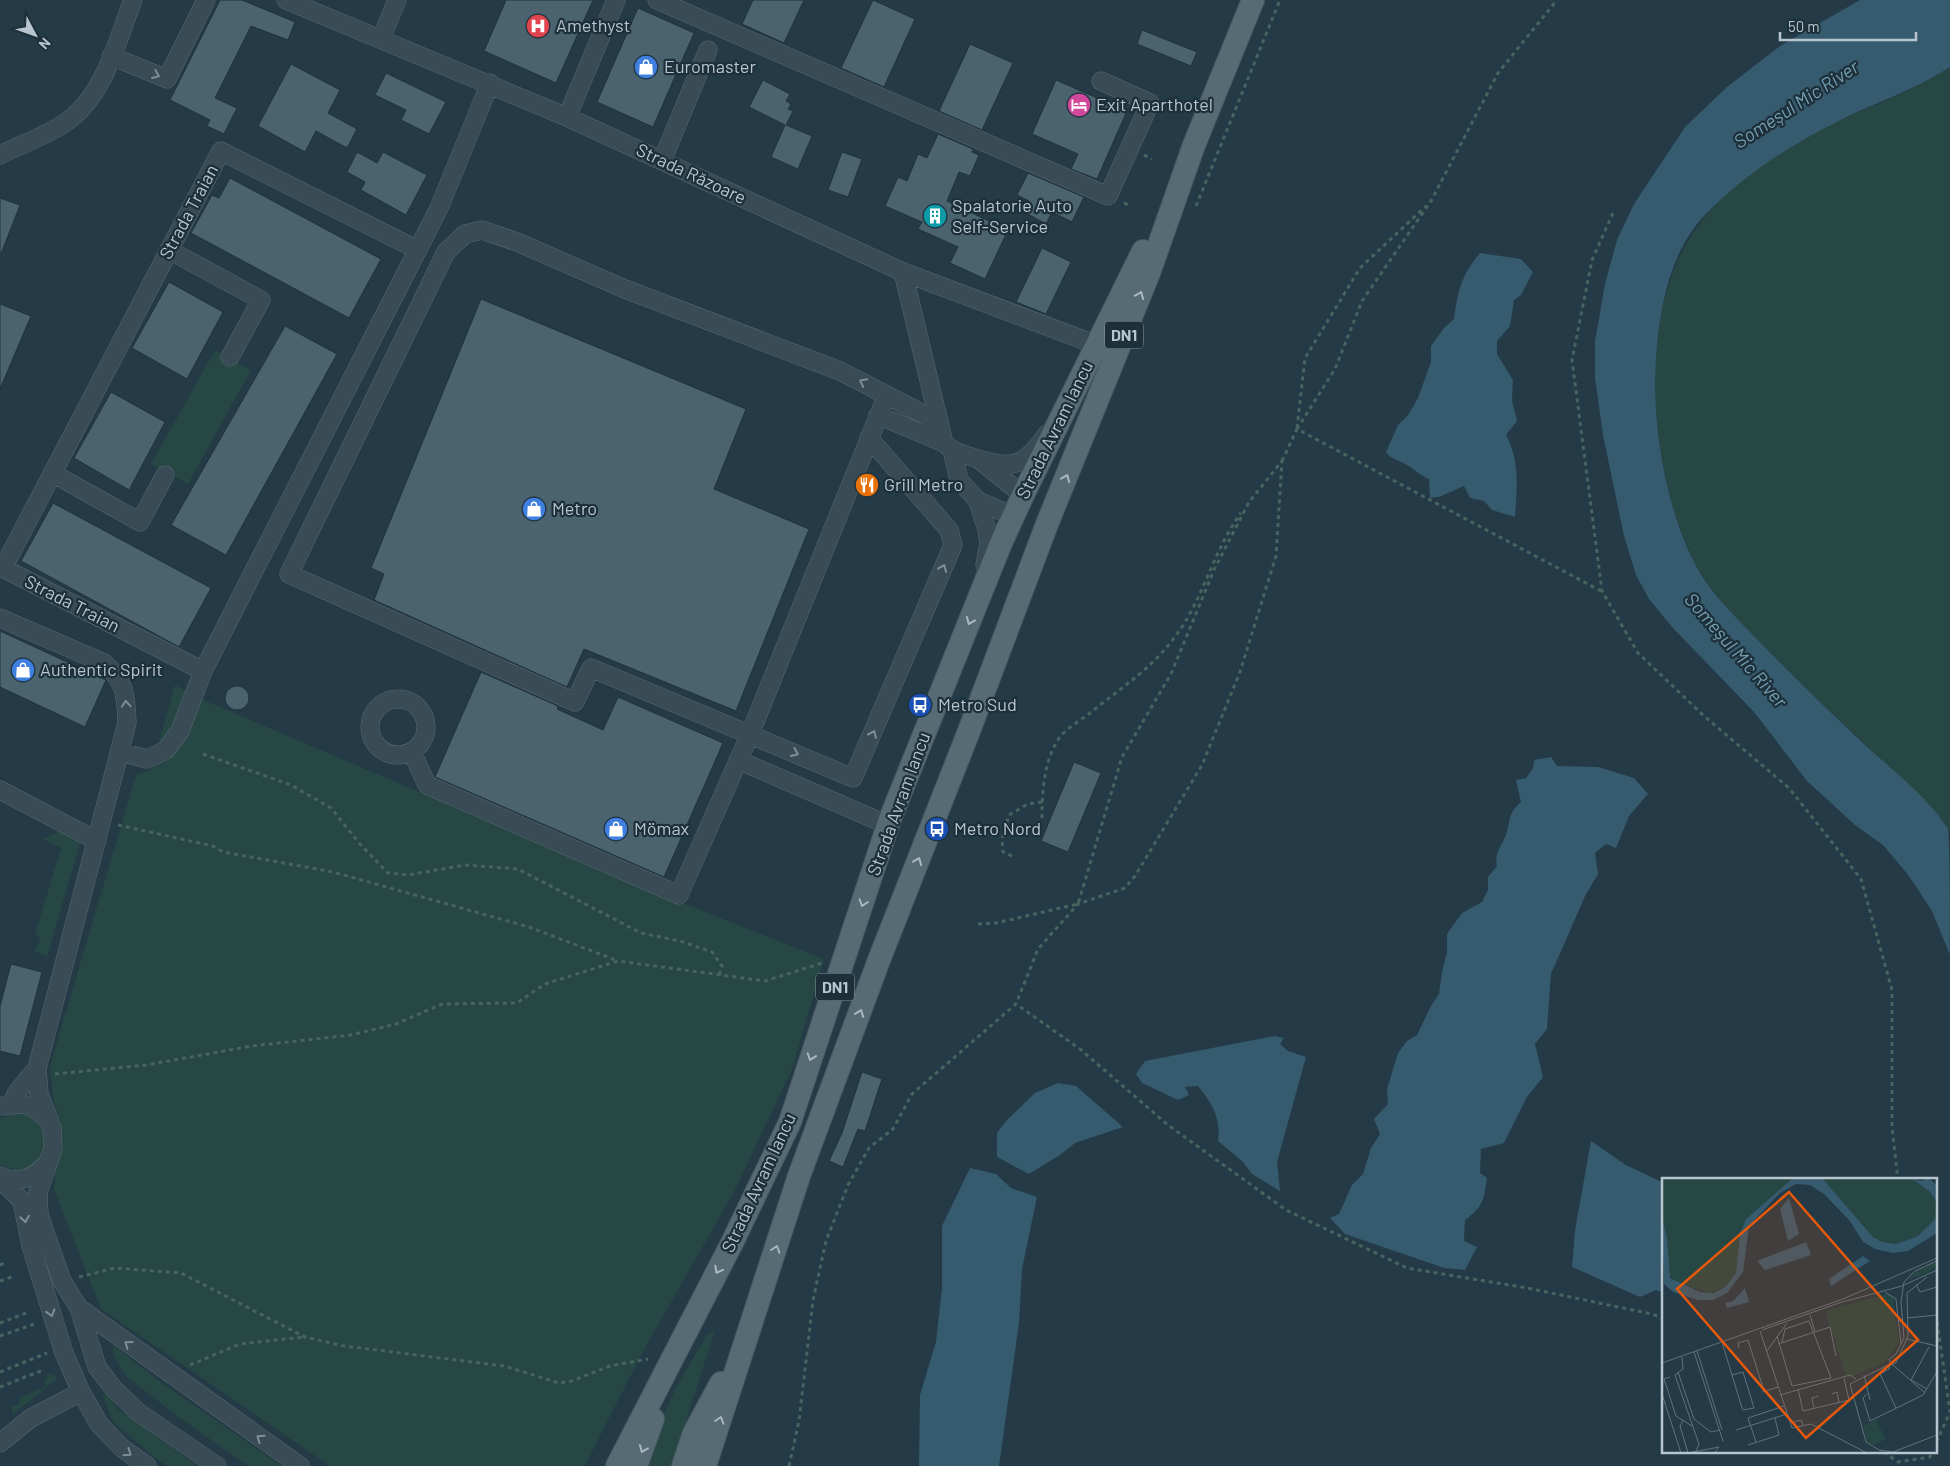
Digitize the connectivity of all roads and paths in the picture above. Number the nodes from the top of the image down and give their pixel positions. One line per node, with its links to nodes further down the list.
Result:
1 (133, 0): 11 (street)
2 (206, 0): 11 (street, one-way to 2)
3 (397, 0): 9 (street)
4 (616, 0): 14 (street)
5 (657, 0): 12 (street)
6 (1253, 0): 15 (main road, Strada Avram Iancu / DN1)
7 (1557, 0): 20 (path)
8 (296, 2): 9 (street, Strada Răzoare)
9 (380, 39): 13 (street, Strada Răzoare)
10 (708, 50): 19 (street)
11 (111, 56): 16 (street)
12 (1101, 81)
13 (490, 83): 14 (street, Strada Răzoare); 23 (street)
14 (566, 117): 19 (street, Strada Răzoare)
15 (1194, 145): 25 (main road, Strada Avram Iancu / DN1); 80 (main road, Strada Avram Iancu / DN1, one-way to 15)
16 (0, 155)
17 (1144, 155): 18 (path)
18 (1152, 158)
19 (662, 160): 24 (street, Strada Răzoare)
20 (1431, 202): 30 (path); 30 (path)
21 (1612, 213): 41 (path)
22 (169, 250): 23 (street, Strada Traian); 26 (street); 35 (street, Strada Traian)
23 (418, 250): 44 (street)
24 (903, 272): 25 (street, Strada Răzoare); 32 (street)
25 (1097, 345): 28 (main road, Strada Avram Iancu / DN1)
26 (230, 357)
27 (887, 395): 29 (street); 32 (street); 45 (street, one-way to 45)
28 (1065, 410): 33 (street); 37 (main road, Strada Avram Iancu / DN1)
29 (878, 416): 31 (street); 32 (street)
30 (1297, 429): 34 (path); 41 (path)
31 (869, 438): 45 (street); 45 (street, one-way to 31)
32 (948, 447): 33 (street); 38 (street)
33 (978, 458): 37 (street)
34 (1282, 462): 39 (path); 57 (path)
35 (52, 473): 36 (street); 44 (street, Strada Traian)
36 (165, 475)
37 (1022, 495): 40 (main road, Strada Avram Iancu / DN1)
38 (978, 501): 40 (street); 42 (street)
39 (1247, 504): 51 (path); 57 (path)
40 (1013, 516): 42 (main road, Strada Avram Iancu / DN1)
41 (1602, 591): 68 (path)
42 (980, 597): 54 (main road, Strada Avram Iancu / DN1, one-way to 54)
43 (0, 618): 46 (street, one-way to 43)
44 (204, 671): 46 (street)
45 (750, 734): 49 (street)
46 (120, 752): 53 (street)
47 (412, 752): 49 (street)
48 (203, 754): 61 (path)
49 (738, 760): 54 (street)
50 (0, 790): 55 (street)
51 (1042, 802): 52 (path); 56 (path)
52 (1042, 818)
53 (102, 822): 55 (street); 59 (path)
54 (888, 825): 84 (main road, Strada Avram Iancu / DN1, one-way to 84)
55 (97, 841): 63 (street)
56 (1012, 856)
57 (1078, 904): 58 (path); 62 (path)
58 (978, 924)
59 (618, 961): 61 (path); 63 (path)
60 (824, 962): 61 (path)
61 (719, 976)
62 (1016, 1004): 76 (path); 101 (path)
63 (37, 1072): 64 (street); 65 (street)
64 (4, 1105): 65 (street)
65 (52, 1128): 66 (street)
66 (50, 1160): 67 (street); 73 (street)
67 (0, 1178): 89 (street, one-way to 89)
68 (1898, 1178)
69 (7, 1262): 70 (path)
70 (0, 1265)
71 (14, 1276): 72 (path)
72 (0, 1281)
73 (62, 1281): 74 (street); 82 (path)
74 (79, 1308): 95 (street); 96 (street, one-way to 74)
75 (26, 1313): 77 (path)
76 (1662, 1318)
77 (0, 1323)
78 (39, 1323): 81 (path)
79 (1938, 1328): 90 (path)
80 (748, 1331): 99 (main road); 100 (main road, Strada Avram Iancu / DN1, one-way to 80)
81 (0, 1336)
82 (305, 1337): 84 (path); 85 (path)
83 (50, 1352): 87 (path)
84 (656, 1364): 97 (main road, Strada Avram Iancu / DN1); 98 (main road, one-way to 98)
85 (190, 1365)
86 (43, 1370): 88 (path)
87 (0, 1372)
88 (0, 1387)
89 (80, 1392): 91 (street); 94 (street, one-way to 94)
90 (1938, 1439)
91 (0, 1443)
92 (1887, 1454): 93 (path)
93 (1931, 1454)
94 (147, 1466)
95 (217, 1466)
96 (300, 1466)
97 (617, 1466)
98 (636, 1466)
99 (683, 1466)
100 (705, 1466)
101 (789, 1466)

